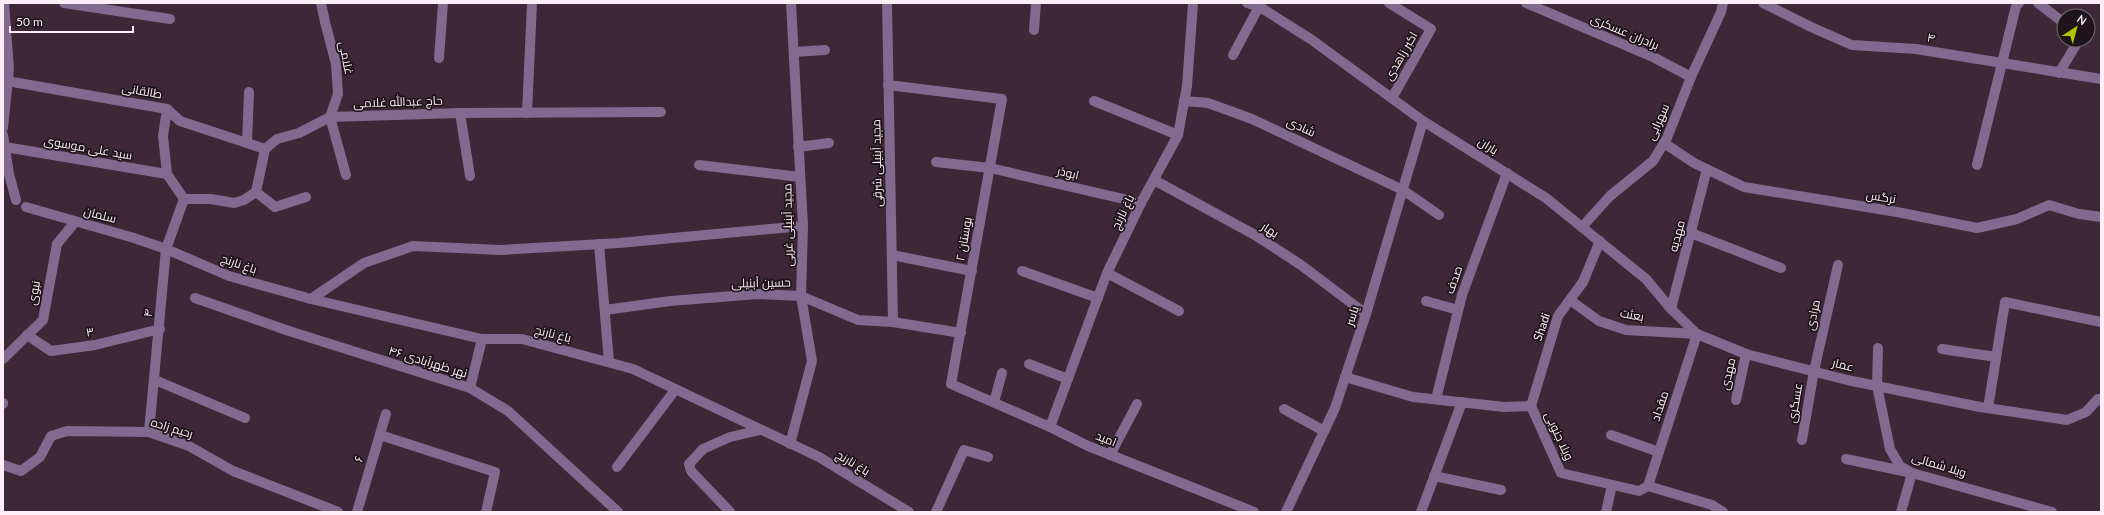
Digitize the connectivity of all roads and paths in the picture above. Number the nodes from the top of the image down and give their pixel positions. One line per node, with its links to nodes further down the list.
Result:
1 (4, 3): 30 (street)
2 (64, 3): 19 (street)
3 (321, 3): 40 (street, غلامی)
4 (443, 3): 25 (street)
5 (532, 3): 39 (street)
6 (791, 3): 23 (street, مجید آبنیلی غربی)
7 (887, 3): 31 (street, مجید آبنیلی شرقی)
8 (1036, 3): 20 (street)
9 (1193, 3): 35 (street, باغ نارنج)
10 (1247, 3): 17 (street, باران)
11 (1389, 3): 33 (street, اکبر زاهدی)
12 (1526, 3): 28 (street, برادران عسکری)
13 (1723, 3): 28 (street, سهرابی)
14 (1764, 3): 26 (street, ۴)
15 (2038, 3): 18 (street)
16 (2014, 4): 26 (street)
17 (1260, 5): 24 (street); 33 (street, باران)
18 (2056, 17)
19 (170, 19)
20 (1034, 30)
21 (2074, 48): 27 (street)
22 (825, 50): 23 (street)
23 (794, 52): 49 (street, مجید آبنیلی غربی)
24 (1233, 55)
25 (439, 58)
26 (2003, 64): 27 (street, ۴); 53 (street)
27 (2059, 73): 29 (street, ۴)
28 (1691, 77): 47 (street, سهرابی)
29 (2101, 79)
30 (8, 81): 36 (street, طالقانی); 42 (street)
31 (888, 85): 54 (street, بوستان ۲); 78 (street, مجید آبنیلی شرقی)
32 (249, 92): 45 (street)
33 (1392, 98): 41 (street, باران)
34 (1094, 101): 44 (street)
35 (1184, 101): 44 (street, باغ نارنج); 62 (street, شادی)
36 (167, 109): 45 (street, طالقانی); 57 (street)
37 (661, 112): 39 (street, حاج عبدالله غلامی)
38 (460, 113): 39 (street, حاج عبدالله غلامی); 40 (street, حاج عبدالله غلامی); 59 (street)
39 (527, 113)
40 (330, 117): 50 (street, حاج عبدالله غلامی); 58 (street)
41 (1424, 121): 56 (street, باران); 62 (street, یاسر)
42 (3, 128)
43 (3, 135): 48 (street)
44 (1178, 135): 61 (street, باغ نارنج)
45 (247, 143): 50 (street, طالقانی)
46 (829, 143): 49 (street)
47 (1664, 143): 55 (street, نرگس); 73 (street, سهرابی)
48 (5, 147): 57 (street, سید علی موسوی); 66 (street)
49 (798, 147): 60 (street, مجید آبنیلی غربی)
50 (265, 149): 63 (street)
51 (936, 162): 54 (street, ابوذر)
52 (699, 165): 60 (street)
53 (1977, 165)
54 (990, 168): 67 (street, ابوذر); 81 (street, بوستان ۲)
55 (1707, 170): 70 (street, نرگس); 74 (street, مهدیه)
56 (1507, 173): 73 (street, باران); 92 (street, صدف)
57 (167, 174): 65 (street)
58 (346, 175)
59 (470, 176)
60 (800, 177): 72 (street, مجید آبنیلی غربی)
61 (1154, 180): 67 (street, باغ نارنج); 94 (street, بهار)
62 (1403, 190): 69 (street, شادی); 94 (street, یاسر)
63 (256, 192): 64 (street); 65 (street)
64 (306, 197)
65 (184, 199): 77 (street, ۴)
66 (16, 200)
67 (1141, 203): 83 (street, باغ نارنج)
68 (26, 207): 71 (street, سلمان)
69 (1439, 215)
70 (2101, 217)
71 (75, 222): 77 (street, سلمان); 100 (street, نبوی)
72 (803, 226): 76 (street); 84 (street, مجید آبنیلی غربی)
73 (1582, 227): 75 (street, باران)
74 (1691, 233): 80 (street); 90 (street, مهدیه)
75 (1600, 241): 88 (street, Shadi); 90 (street, باران)
76 (599, 244): 87 (street); 91 (street)
77 (166, 249): 87 (street, باغ نارنج); 97 (street, ۴)
78 (892, 255): 81 (street); 95 (street, مجید آبنیلی شرقی)
79 (1838, 265): 109 (street, مرادی)
80 (1781, 268)
81 (972, 271): 98 (street, بوستان ۲)
82 (1022, 271): 86 (street)
83 (1107, 273): 86 (street, باغ نارنج); 93 (street)
84 (801, 296): 91 (street, حسین آبنیلی); 95 (street, حسین آبنیلی); 136 (street, مجید آبنیلی غربی)
85 (195, 298): 116 (street, نهر ظهرآبادی ۴۶)
86 (1098, 298): 112 (street, باغ نارنج)
87 (311, 299): 101 (street, باغ نارنج)
88 (1570, 300): 99 (street, بعثت); 124 (street, Shadi)
89 (1426, 301): 92 (street)
90 (1671, 309): 99 (street, باران)
91 (605, 310): 107 (street)
92 (1458, 310): 118 (street, صدف)
93 (1179, 311)
94 (1366, 314): 111 (street, یاسر)
95 (893, 322): 98 (street, حسین آبنیلی)
96 (2101, 322): 105 (street)
97 (160, 329): 100 (street, ۳); 113 (street, ۴)
98 (961, 333): 114 (street, بوستان ۲)
99 (1697, 334): 104 (street, عمار); 137 (street, مقداد)
100 (27, 335): 106 (street, نبوی)
101 (482, 339): 107 (street, باغ نارنج); 116 (street)
102 (1878, 348): 115 (street, ویلا شمالی)
103 (1942, 349): 105 (street)
104 (1746, 354): 109 (street, عمار); 120 (street, مهدی)
105 (1996, 357): 125 (street)
106 (3, 359)
107 (609, 362): 117 (street, باغ نارنج)
108 (1029, 364): 112 (street)
109 (1814, 372): 115 (street, عمار); 135 (street, عسگری)
110 (1002, 373): 121 (street)
111 (1345, 377): 118 (street, ویلا جنوبی); 132 (street, یاسر)
112 (1068, 379): 129 (street, باغ نارنج)
113 (155, 380): 128 (street); 131 (street, ۴)
114 (951, 384): 121 (street, امید)
115 (1877, 386): 125 (street, عمار); 143 (street, ویلا شمالی)
116 (470, 388): 151 (street, نهر ظهرآبادی ۴۶)
117 (675, 390): 130 (street, باغ نارنج); 142 (street)
118 (1436, 399): 122 (street, ویلا جنوبی)
119 (2101, 399): 125 (street, عمار)
120 (1736, 400)
121 (994, 402): 129 (street, امید)
122 (1462, 402): 124 (street, ویلا جنوبی); 144 (street)
123 (1137, 404): 138 (street)
124 (1531, 406): 145 (street, ویلا جنوبی)
125 (1988, 408)
126 (1284, 409): 132 (street)
127 (386, 414): 133 (street, ۶)
128 (245, 418)
129 (1050, 427): 138 (street, امید)
130 (760, 430): 136 (street, باغ نارنج); 152 (street)
131 (149, 432): 141 (street, رحیم زاده); 148 (street, رحیم زاده)
132 (1324, 432): 156 (street, یاسر)
133 (380, 435): 149 (street, ۶); 150 (street)
134 (1611, 435): 137 (street)
135 (1802, 440)
136 (790, 444): 153 (street, باغ نارنج)
137 (1659, 452): 146 (street, مقداد)
138 (1110, 455): 155 (street, امید)
139 (988, 457): 154 (street)
140 (1846, 459): 143 (street)
141 (3, 465)
142 (617, 467)
143 (1912, 473): 160 (street); 161 (street, ویلا شمالی)
144 (1434, 476): 147 (street); 157 (street)
145 (1612, 485): 146 (street, ویلا جنوبی); 158 (street)
146 (1648, 486): 159 (street, ویلا جنوبی)
147 (1501, 490)
148 (338, 512)
149 (357, 512)
150 (486, 512)
151 (618, 512)
152 (730, 512)
153 (909, 512)
154 (936, 512)
155 (1254, 512)
156 (1286, 512)
157 (1421, 512)
158 (1606, 512)
159 (1723, 512)
160 (1901, 512)
161 (2052, 512)

